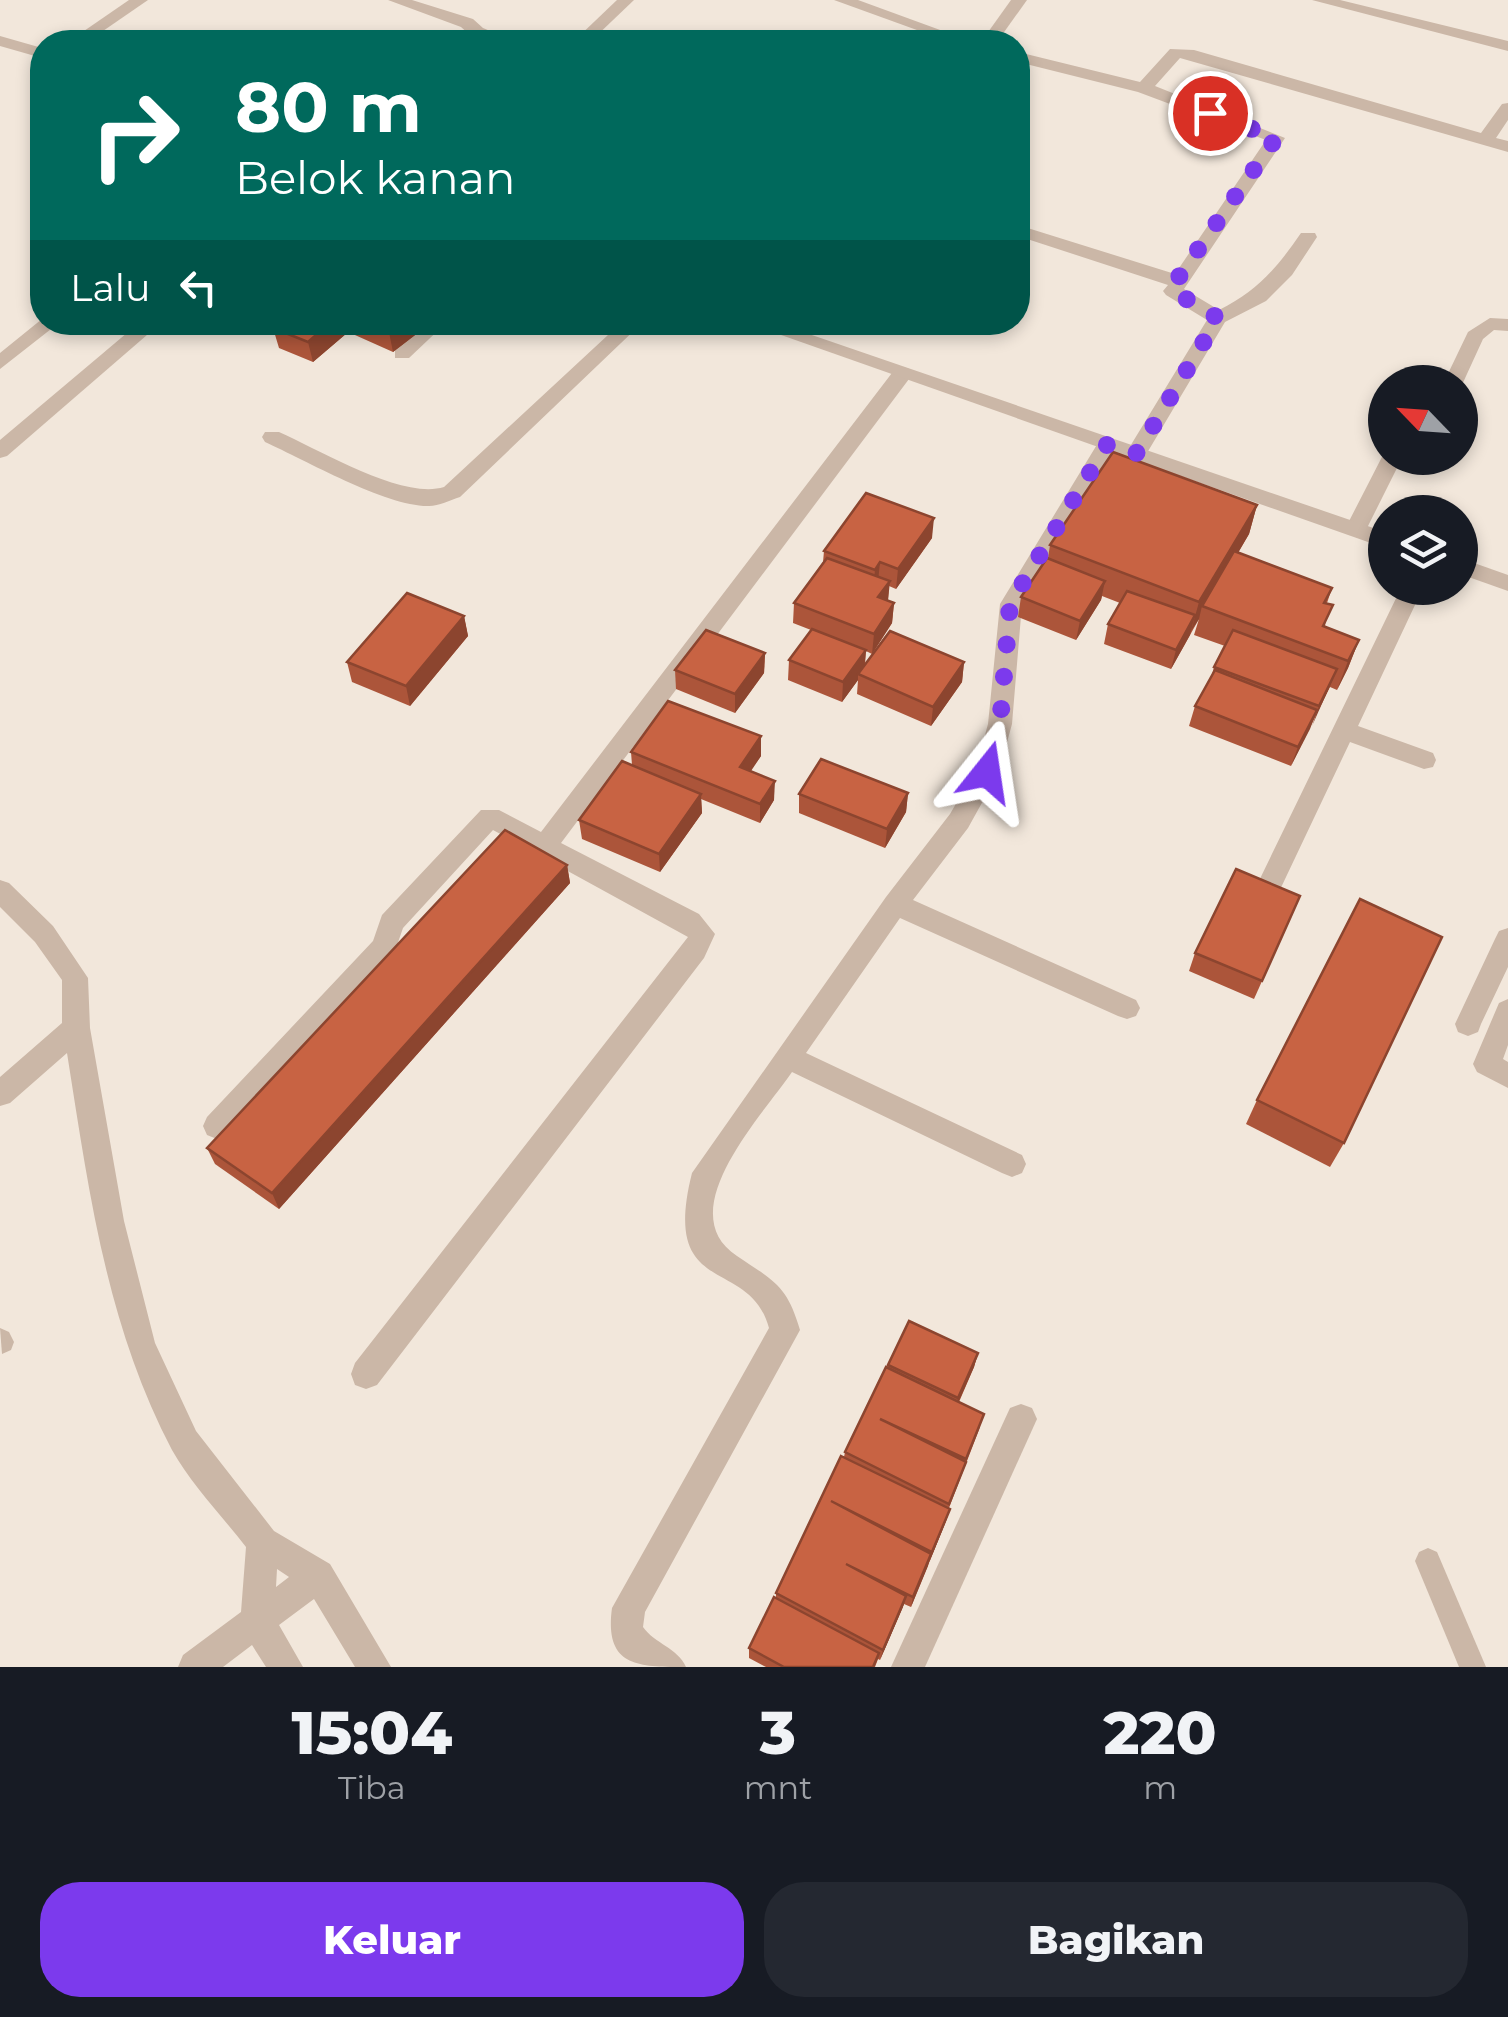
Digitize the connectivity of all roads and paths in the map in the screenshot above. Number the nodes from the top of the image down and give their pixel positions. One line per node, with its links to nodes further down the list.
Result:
1 (140, 0): 7 (street)
2 (396, 0): 8 (street)
3 (626, 0): 9 (street)
4 (842, 0): 10 (street)
5 (1019, 0): 11 (street)
6 (1320, 0): 13 (street)
7 (94, 30)
8 (474, 30)
9 (594, 30)
10 (930, 30)
11 (998, 30)
12 (0, 41): 14 (street)
13 (1508, 46)
14 (30, 50)
15 (1030, 60): 16 (street)
16 (1144, 88): 18 (street); 22 (street)
17 (1508, 108): 18 (street)
18 (1485, 140): 19 (street)
19 (1508, 147)
20 (1030, 234): 22 (street)
21 (1308, 237): 23 (street)
22 (1176, 281): 23 (street)
23 (1218, 318): 37 (street)
24 (1508, 325): 32 (street)
25 (34, 335): 31 (street)
26 (138, 335): 36 (street)
27 (423, 335): 30 (street)
28 (620, 335): 34 (street)
29 (790, 335): 33 (street)
30 (402, 353)
31 (0, 362)
32 (1462, 365)
33 (902, 374): 35 (street); 46 (street)
34 (272, 437)
35 (1108, 443): 37 (street); 49 (street)
36 (0, 451)
37 (1137, 453): 39 (street)
38 (1383, 475): 39 (street)
39 (1356, 530): 40 (street)
40 (1368, 534)
41 (1478, 572): 42 (street)
42 (1508, 583)
43 (1404, 605): 44 (street)
44 (1344, 730): 45 (street); 47 (street)
45 (1424, 760)
46 (544, 848): 58 (street); 60 (street)
47 (1268, 889)
48 (0, 890): 54 (street)
49 (895, 904): 51 (street); 55 (street)
50 (1508, 940): 53 (street)
51 (1128, 1008)
52 (1508, 1011): 56 (street)
53 (1468, 1024)
54 (76, 1028): 57 (street); 62 (street)
55 (788, 1056): 59 (street); 69 (street)
56 (1508, 1076)
57 (0, 1094)
58 (217, 1126)
59 (1012, 1164)
60 (366, 1374)
61 (1022, 1419): 70 (street)
62 (263, 1542): 64 (street); 65 (street)
63 (1428, 1561): 71 (lane)
64 (318, 1576): 65 (street); 68 (street)
65 (257, 1622): 66 (street); 67 (street)
66 (195, 1667)
67 (286, 1667)
68 (374, 1667)
69 (670, 1667)
70 (908, 1667)
71 (1473, 1667)

